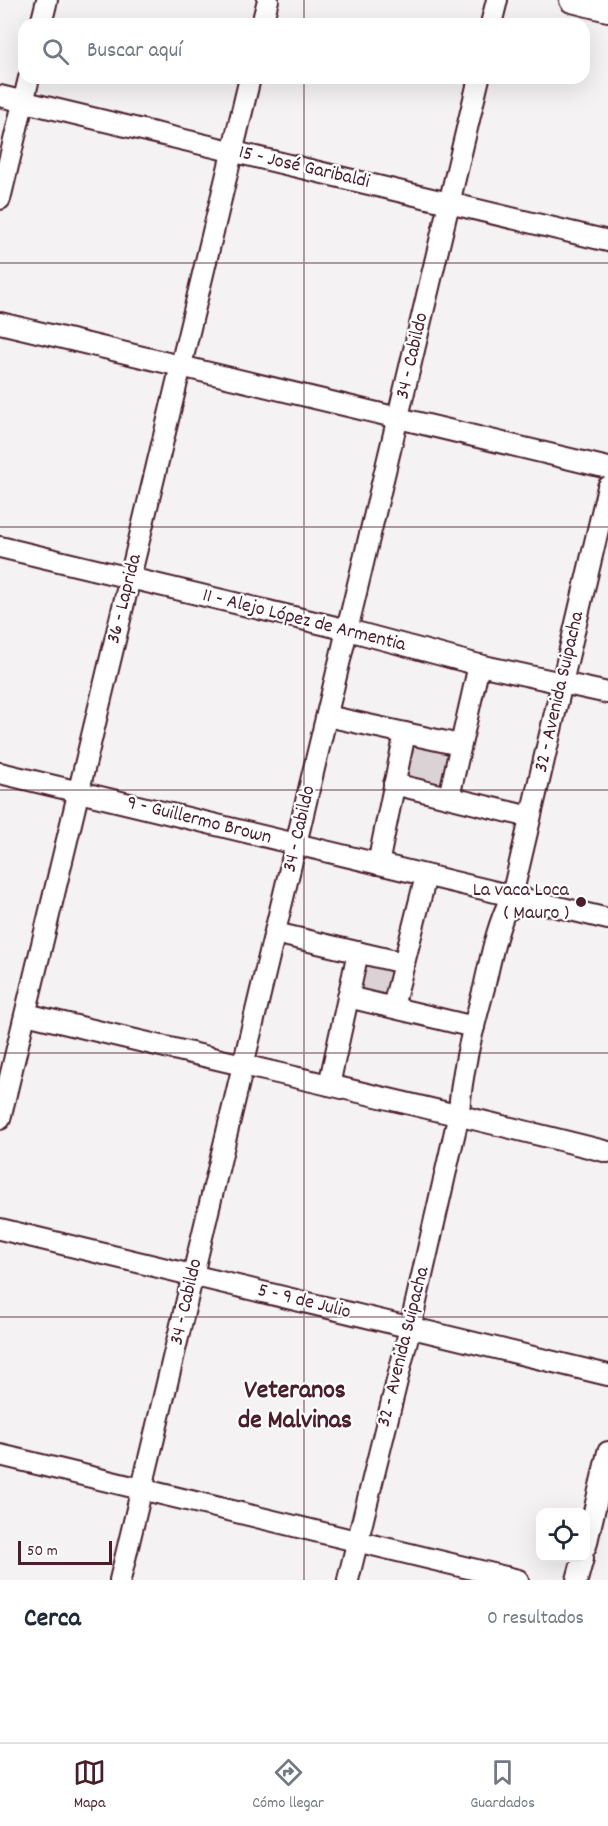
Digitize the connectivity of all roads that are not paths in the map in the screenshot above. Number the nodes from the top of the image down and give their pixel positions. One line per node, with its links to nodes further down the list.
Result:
1 (47, 0): 6 (street)
2 (268, 0): 7 (street)
3 (496, 0): 8 (street)
4 (572, 0): 5 (main road)
5 (608, 9)
6 (42, 18)
7 (264, 18)
8 (492, 18)
9 (27, 84): 13 (street)
10 (249, 84): 14 (street, 36 - Laprida)
11 (478, 84): 16 (street, 34 - Cabildo)
12 (0, 96): 13 (street, 15 - José Garibaldi)
13 (23, 101): 14 (street, 15 - José Garibaldi); 15 (street)
14 (233, 151): 16 (street, 15 - José Garibaldi); 19 (street, 36 - Laprida)
15 (0, 199)
16 (450, 203): 17 (street, 15 - José Garibaldi); 20 (street, 34 - Cabildo)
17 (608, 241)
18 (0, 323): 19 (street)
19 (181, 366): 20 (street); 24 (street, 36 - Laprida)
20 (398, 418): 21 (street); 25 (street, 34 - Cabildo)
21 (608, 468)
22 (608, 487): 27 (street, 32 - Avenida Suipacha)
23 (0, 547): 24 (street, 11 - Alejo López de Armentia)
24 (130, 578): 25 (street, 11 - Alejo López de Armentia); 34 (street, 36 - Laprida)
25 (348, 630): 26 (street, 11 - Alejo López de Armentia); 29 (street, 34 - Cabildo)
26 (479, 665): 27 (street, 11 - Alejo López de Armentia); 31 (street)
27 (562, 682): 28 (street, 11 - Alejo López de Armentia); 36 (street, 32 - Avenida Suipacha)
28 (608, 693)
29 (327, 716): 30 (street); 37 (street, 34 - Cabildo)
30 (405, 733): 31 (street); 33 (street)
31 (460, 745): 35 (street)
32 (0, 773): 34 (street, 9 - Guillermo Brown)
33 (394, 784): 35 (street); 38 (street)
34 (78, 792): 37 (street, 9 - Guillermo Brown); 47 (street, 36 - Laprida)
35 (449, 797): 36 (street)
36 (530, 817): 40 (street, 32 - Avenida Suipacha)
37 (296, 844): 38 (street, 9 - Guillermo Brown); 42 (street, 34 - Cabildo)
38 (378, 864): 39 (street, 9 - Guillermo Brown)
39 (426, 876): 40 (street, 9 - Guillermo Brown); 44 (street)
40 (512, 896): 41 (street, 9 - Guillermo Brown); 48 (street, 32 - Avenida Suipacha); 51 (street, 32 - Avenida Suipacha)
41 (608, 920)
42 (275, 933): 43 (street); 49 (street, 34 - Cabildo)
43 (358, 952): 44 (street); 45 (street)
44 (404, 963): 46 (street)
45 (348, 997): 46 (street); 50 (street)
46 (393, 1007): 48 (street)
47 (26, 1014): 49 (street); 52 (street, 36 - Laprida)
48 (474, 1027): 51 (street, 32 - Avenida Suipacha)
49 (243, 1066): 50 (street); 55 (street, 34 - Cabildo)
50 (329, 1085): 51 (street)
51 (459, 1114): 53 (street); 56 (street, 32 - Avenida Suipacha)
52 (0, 1119)
53 (608, 1152)
54 (0, 1229): 55 (street, 5 - 9 de Julio)
55 (193, 1276): 56 (street, 5 - 9 de Julio); 60 (street, 34 - Cabildo)
56 (410, 1328): 57 (street, 5 - 9 de Julio); 62 (street, 32 - Avenida Suipacha)
57 (608, 1375)
58 (608, 1452): 61 (street)
59 (0, 1455): 60 (street)
60 (142, 1489): 62 (street); 64 (street, 34 - Cabildo)
61 (590, 1526)
62 (356, 1542): 65 (street, 32 - Avenida Suipacha); 66 (street)
63 (582, 1562): 67 (street)
64 (120, 1580)
65 (348, 1580)
66 (518, 1580)
67 (577, 1580)

